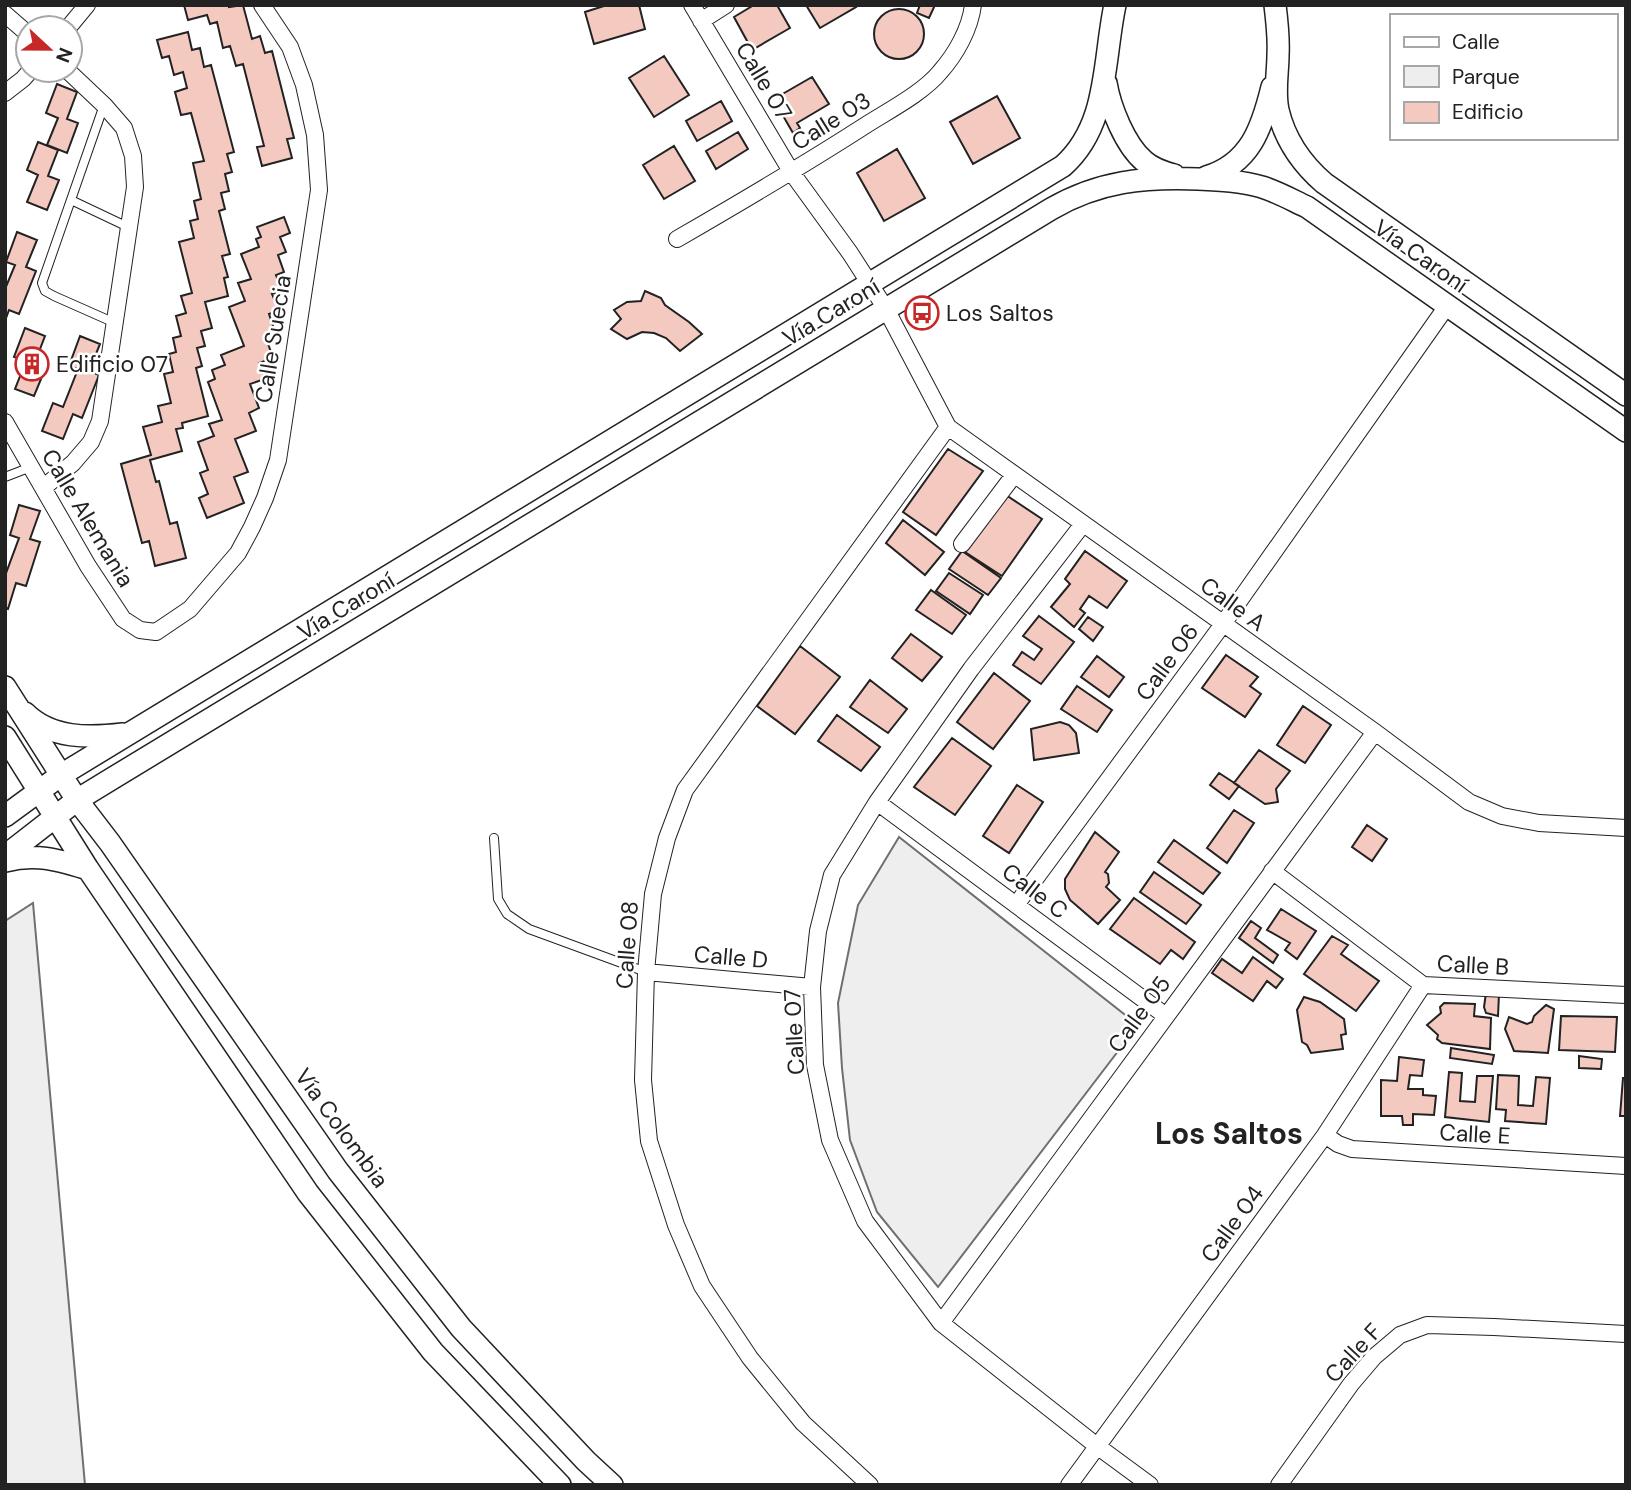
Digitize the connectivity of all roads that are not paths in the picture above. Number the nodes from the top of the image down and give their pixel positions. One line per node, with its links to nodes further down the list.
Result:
1 (262, 5): 34 (street, Calle Suecia)
2 (692, 5): 9 (street, Calle 07)
3 (726, 5): 9 (street)
4 (973, 5): 14 (street, Calle 03)
5 (1107, 5): 11 (main road)
6 (1115, 5): 11 (main road)
7 (1275, 5): 10 (main road)
8 (1281, 5): 10 (main road)
9 (701, 21): 14 (street, Calle 07)
10 (1278, 50): 15 (main road); 23 (main road, Vía Caroní)
11 (1105, 68): 15 (main road); 19 (main road, Vía Caroní)
12 (82, 84): 13 (street)
13 (104, 105): 16 (lane); 17 (street)
14 (792, 173): 18 (street, Calle 03); 19 (street, Calle 07)
15 (1194, 179): 20 (main road, Vía Caroní); 21 (main road, Vía Caroní)
16 (71, 200): 17 (lane); 22 (lane)
17 (130, 228): 22 (street)
18 (677, 239)
19 (869, 284): 21 (street, Calle 07); 37 (main road, Vía Caroní)
20 (1447, 306): 26 (main road, Vía Caroní); 33 (street, Calle 06)
21 (886, 309): 25 (street, Calle A); 40 (main road, Vía Caroní)
22 (115, 323): 30 (street)
23 (1626, 395)
24 (5, 422): 27 (street, Calle Alemania)
25 (948, 427): 28 (street, Calle A); 54 (street, Calle 08)
26 (1626, 431)
27 (32, 467): 29 (lane); 30 (street, Calle Alemania)
28 (1014, 475): 31 (street, Calle A); 32 (street)
29 (5, 477)
30 (43, 488): 34 (street, Calle Alemania)
31 (1083, 524): 33 (street, Calle A); 43 (street, Calle 07)
32 (962, 544)
33 (1223, 624): 36 (street, Calle A); 53 (street, Calle 06)
34 (141, 630)
35 (10, 696): 37 (main road); 39 (main road, Vía Colombia)
36 (1374, 732): 46 (street, Calle A); 52 (street, Calle 05)
37 (129, 734): 39 (main road, Vía Caroní)
38 (5, 737): 41 (main road)
39 (61, 775): 41 (main road, Vía Caroní); 42 (main road, Vía Colombia)
40 (113, 778): 42 (main road, Vía Caroní); 48 (main road)
41 (40, 791): 44 (main road, Vía Caroní); 45 (main road)
42 (77, 800): 45 (main road, Vía Caroní); 48 (main road, Vía Colombia)
43 (877, 802): 53 (street, Calle C); 56 (street, Calle 07)
44 (5, 816)
45 (56, 817): 49 (main road, Vía Caroní); 51 (main road)
46 (1626, 828)
47 (494, 838): 54 (lane)
48 (110, 842): 65 (main road, Vía Colombia)
49 (5, 856)
50 (5, 861): 51 (main road)
51 (88, 869): 64 (main road)
52 (1272, 871): 55 (street, Calle B); 58 (street, Calle 05)
53 (1016, 905): 58 (street, Calle C)
54 (646, 972): 56 (street, Calle D); 66 (street, Calle 08)
55 (1423, 985): 57 (street, Calle B); 59 (street, Calle 04)
56 (812, 987): 61 (street, Calle 07)
57 (1626, 995)
58 (1166, 1016): 61 (street, Calle 05)
59 (1325, 1135): 60 (street, Calle E); 63 (street, Calle 04)
60 (1626, 1166)
61 (940, 1323): 63 (street, Calle 07)
62 (1626, 1334): 69 (street, Calle F)
63 (1097, 1446): 67 (street, Calle 04); 68 (street, Calle 07)
64 (561, 1485)
65 (612, 1485)
66 (870, 1485)
67 (1069, 1485)
68 (1150, 1485)
69 (1279, 1485)

